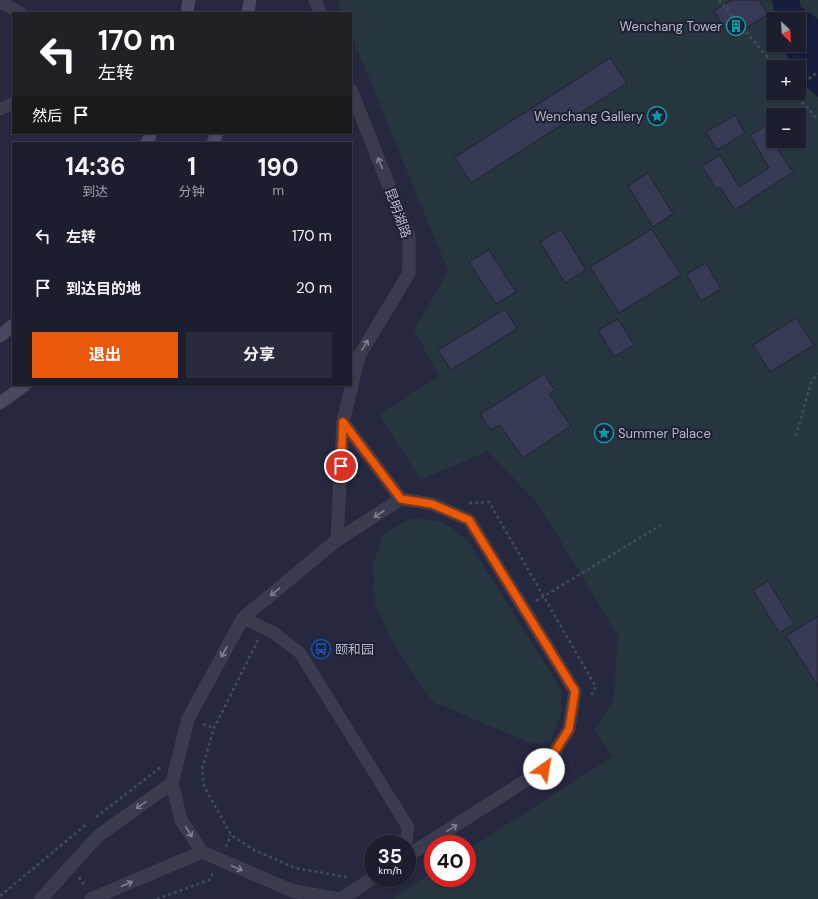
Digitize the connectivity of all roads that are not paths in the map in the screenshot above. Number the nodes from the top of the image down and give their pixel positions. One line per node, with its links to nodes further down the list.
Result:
1 (189, 0): 6 (main road)
2 (250, 0): 7 (main road)
3 (315, 0): 8 (street)
4 (0, 2): 5 (lane)
5 (19, 12)
6 (187, 12)
7 (248, 12)
8 (320, 12)
9 (352, 93): 14 (street, 昆明湖路, one-way to 9)
10 (12, 103): 11 (lane)
11 (0, 109)
12 (12, 326): 13 (main road)
13 (0, 336)
14 (352, 385)
15 (24, 386): 17 (main road)
16 (352, 386): 18 (street, 昆明湖路, one-way to 16)
17 (0, 403)
18 (343, 422): 19 (street); 20 (street, 昆明湖路)
19 (401, 499): 20 (street, one-way to 20); 24 (street, one-way to 19)
20 (338, 540): 21 (street, one-way to 21)
21 (243, 618): 22 (street, one-way to 22); 23 (lane)
22 (172, 783): 25 (street, one-way to 25); 27 (street, one-way to 27)
23 (407, 835)
24 (416, 850)
25 (202, 852): 28 (street, one-way to 25); 29 (street, one-way to 29)
26 (364, 884): 29 (street)
27 (41, 899)
28 (91, 899)
29 (340, 899)

